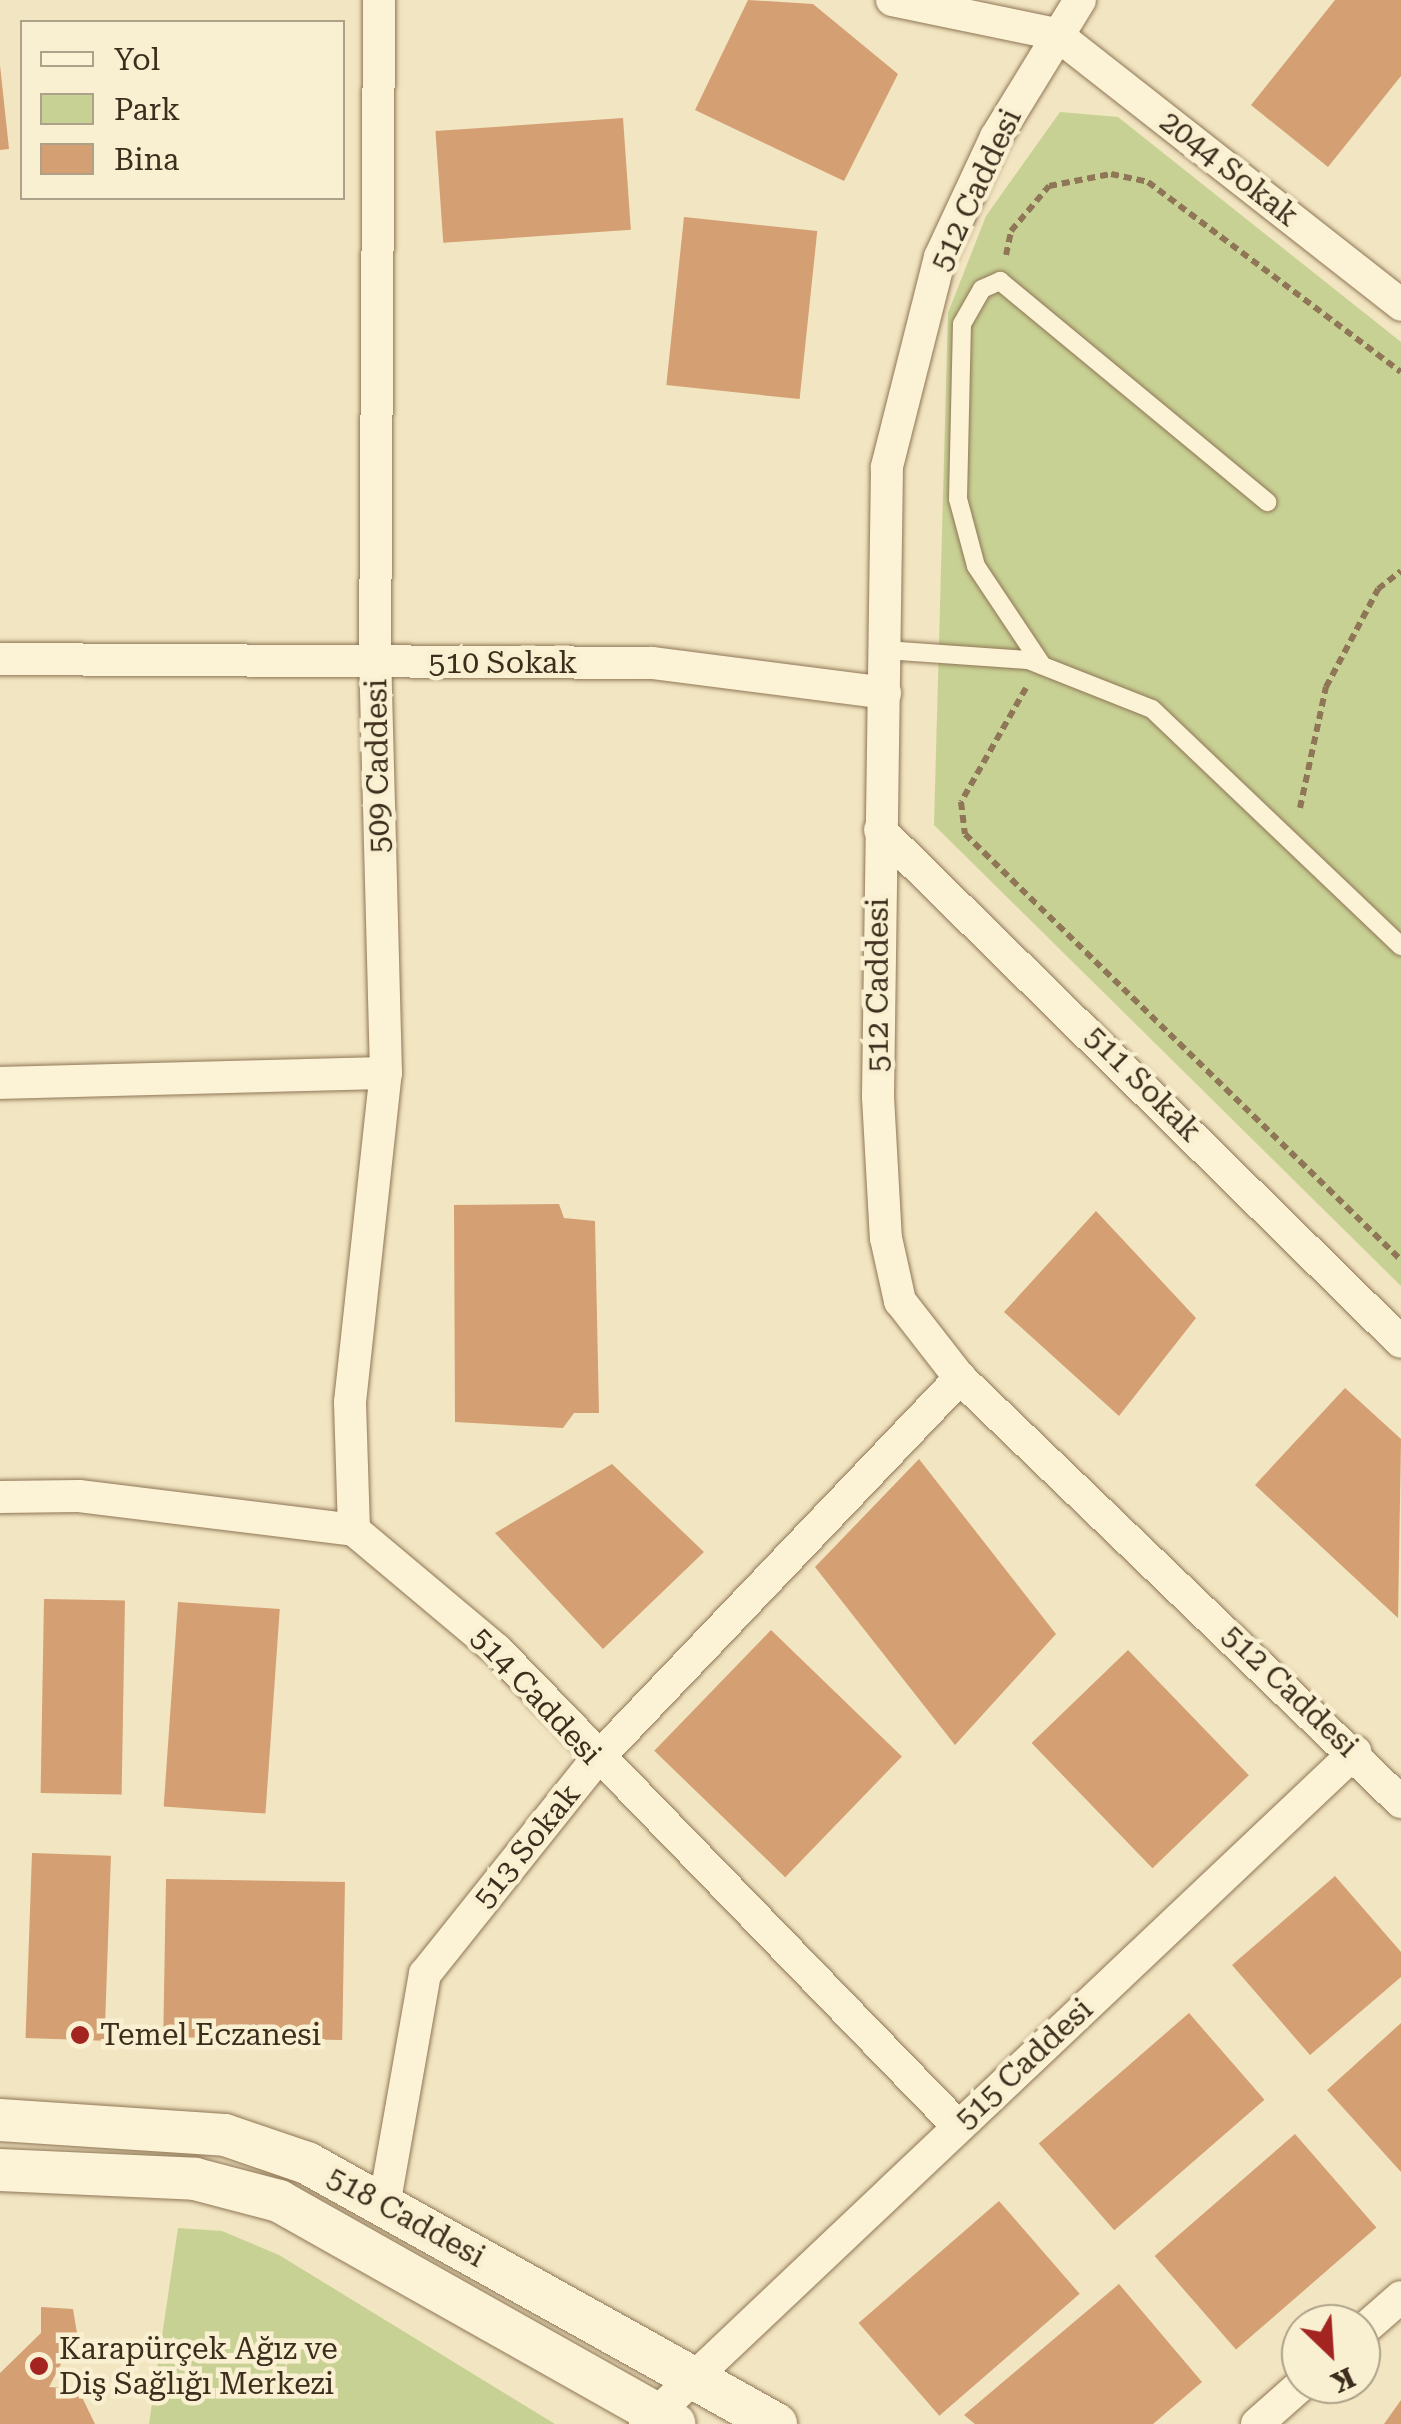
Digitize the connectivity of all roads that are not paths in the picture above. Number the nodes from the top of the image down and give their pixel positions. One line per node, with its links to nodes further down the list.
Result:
1 (379, 0): 9 (street, 509 Caddesi)
2 (892, 0): 4 (street)
3 (1080, 0): 4 (street, 512 Caddesi)
4 (1056, 34): 5 (street, 2044 Sokak); 7 (street, 512 Caddesi)
5 (1401, 305)
6 (1267, 502): 10 (lane)
7 (885, 650): 10 (lane); 11 (street, 512 Caddesi)
8 (0, 659): 9 (street, 510 Sokak)
9 (375, 664): 11 (street, 510 Sokak); 14 (street, 509 Caddesi)
10 (1042, 664): 13 (lane)
11 (885, 692): 12 (street, 512 Caddesi)
12 (880, 830): 16 (street, 511 Sokak); 17 (street, 512 Caddesi)
13 (1401, 946)
14 (386, 1073): 15 (street); 19 (street, 509 Caddesi)
15 (0, 1083)
16 (1401, 1342)
17 (960, 1378): 20 (street, 512 Caddesi); 21 (street, 513 Sokak)
18 (0, 1497): 19 (street)
19 (354, 1530): 21 (street, 514 Caddesi)
20 (1355, 1752): 22 (street, 512 Caddesi); 24 (street, 515 Caddesi)
21 (596, 1760): 24 (street, 514 Caddesi); 26 (street, 513 Sokak)
22 (1401, 1802)
23 (0, 2120): 26 (street, 518 Caddesi)
24 (958, 2126): 29 (street, 515 Caddesi)
25 (0, 2170): 31 (street, 518 Caddesi)
26 (384, 2206): 29 (street, 518 Caddesi)
27 (1401, 2297): 28 (street)
28 (1381, 2314)
29 (692, 2375): 31 (street, 515 Caddesi); 32 (street, 518 Caddesi)
30 (1281, 2402): 33 (street)
31 (658, 2420)
32 (776, 2424)
33 (1256, 2424)

